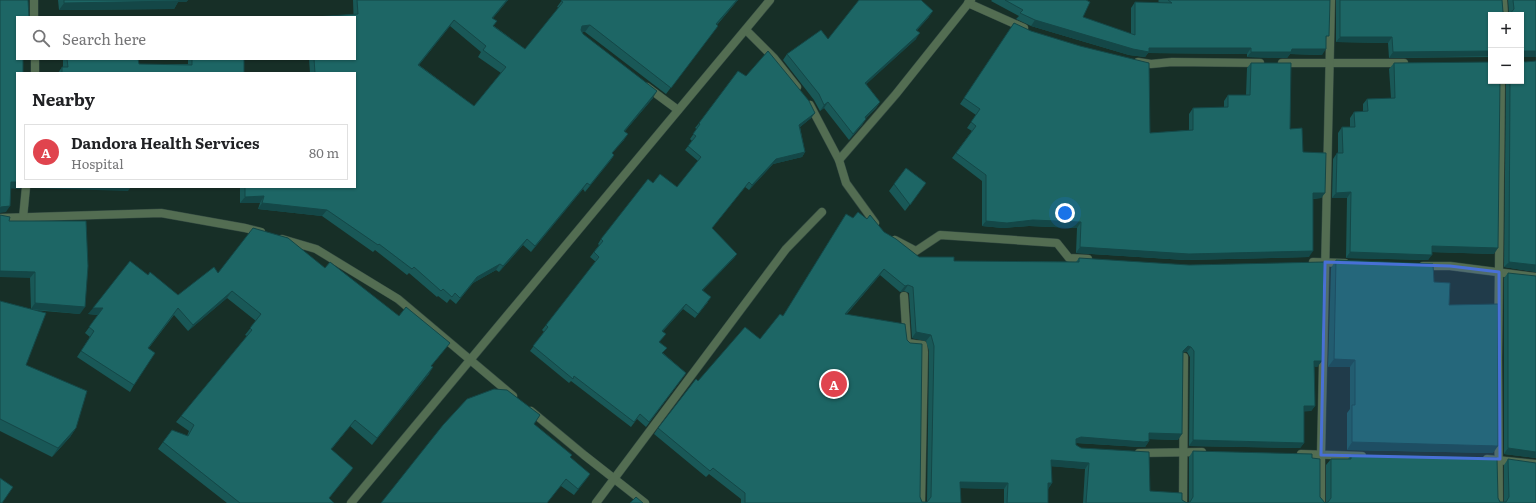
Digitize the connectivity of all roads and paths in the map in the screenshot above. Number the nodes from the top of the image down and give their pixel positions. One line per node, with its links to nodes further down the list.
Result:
1 (34, 0): 7 (street)
2 (770, 0): 8 (street)
3 (1332, 0): 13 (street)
4 (1503, 0): 6 (street)
5 (970, 2): 9 (street); 18 (street)
6 (1504, 12)
7 (34, 16)
8 (746, 30): 17 (street); 18 (street)
9 (1029, 31)
10 (35, 60): 14 (street)
11 (1128, 60): 13 (street)
12 (1414, 63): 13 (street)
13 (1329, 64): 26 (street)
14 (35, 72)
15 (642, 83): 17 (street)
16 (1501, 84): 30 (street)
17 (678, 110): 34 (street)
18 (839, 160): 23 (street)
19 (26, 188): 22 (street)
20 (822, 212): 44 (street)
21 (0, 218): 22 (street)
22 (24, 218): 34 (street)
23 (880, 229)
24 (890, 237): 25 (street)
25 (1100, 260)
26 (1325, 262): 27 (street); 28 (street); 39 (street)
27 (1301, 263)
28 (1352, 263)
29 (1415, 266): 30 (street)
30 (1499, 272): 31 (street); 42 (street)
31 (1536, 277)
32 (904, 296): 48 (street)
33 (1184, 357): 35 (street)
34 (470, 360): 44 (street); 45 (street)
35 (1183, 451): 36 (street); 37 (street); 49 (street)
36 (1132, 452)
37 (1213, 452)
38 (1290, 454): 39 (street)
39 (1321, 454): 40 (street); 50 (street)
40 (1373, 456)
41 (1478, 458): 42 (street)
42 (1500, 459): 43 (street); 51 (street)
43 (1536, 464)
44 (613, 478): 46 (street); 47 (street)
45 (350, 503)
46 (596, 503)
47 (645, 503)
48 (921, 503)
49 (1183, 503)
50 (1321, 503)
51 (1499, 503)

